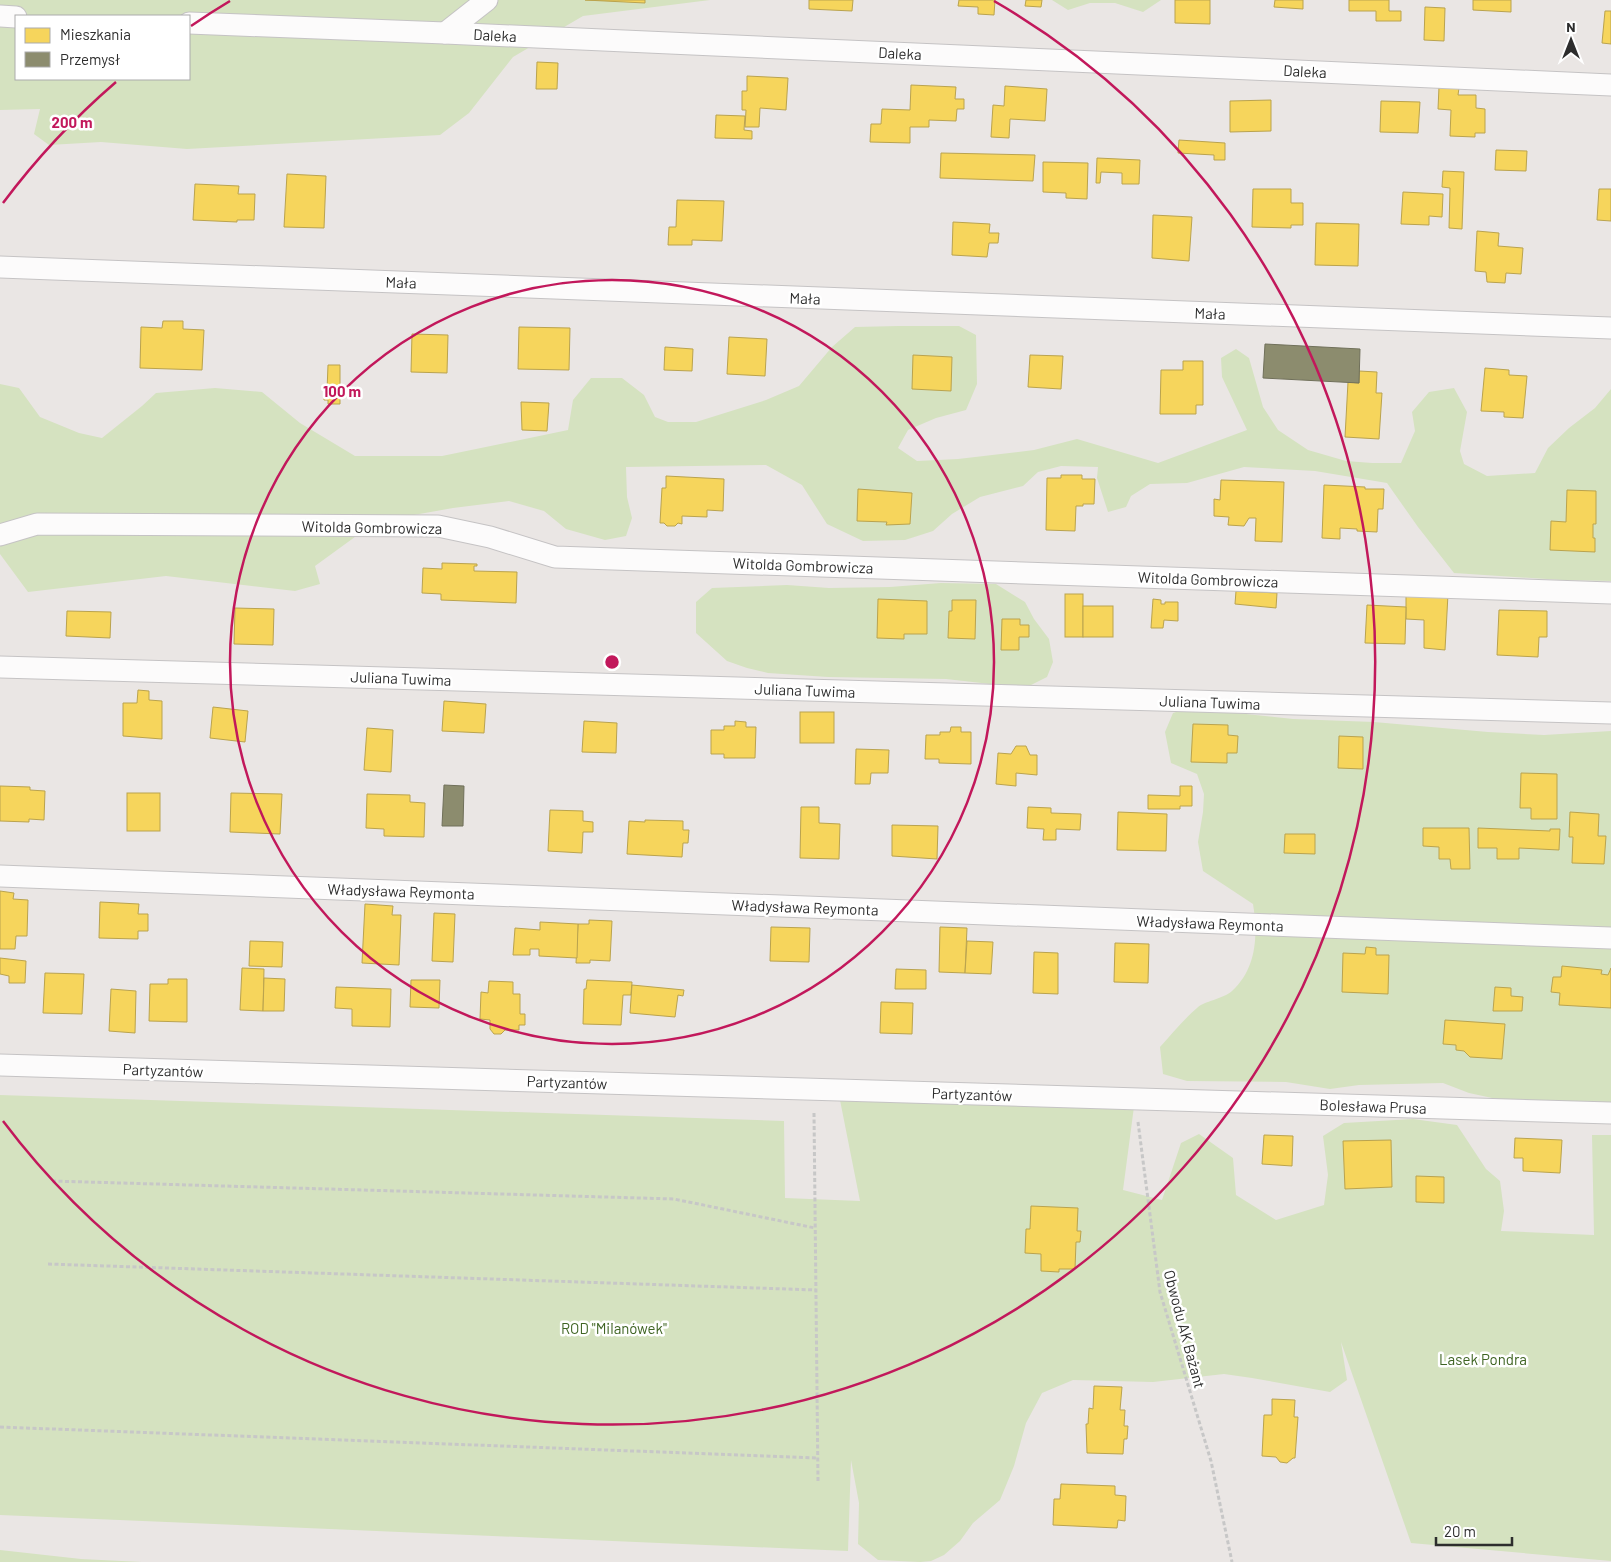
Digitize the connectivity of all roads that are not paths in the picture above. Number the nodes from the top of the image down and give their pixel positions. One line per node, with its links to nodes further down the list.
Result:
1 (486, 0): 5 (street)
2 (0, 16): 3 (street)
3 (15, 17)
4 (190, 23): 5 (street, Daleka)
5 (445, 33): 6 (street, Daleka)
6 (1611, 85)
7 (0, 267): 8 (street, Mała)
8 (1611, 328)
9 (0, 535): 10 (street, Witolda Gombrowicza)
10 (1611, 593)
11 (0, 667): 12 (street, Juliana Tuwima)
12 (1611, 713)
13 (0, 876): 14 (street, Władysława Reymonta)
14 (1611, 938)
15 (0, 1064): 16 (street, Partyzantów)
16 (1135, 1099): 17 (street, Bolesława Prusa)
17 (1611, 1113)

